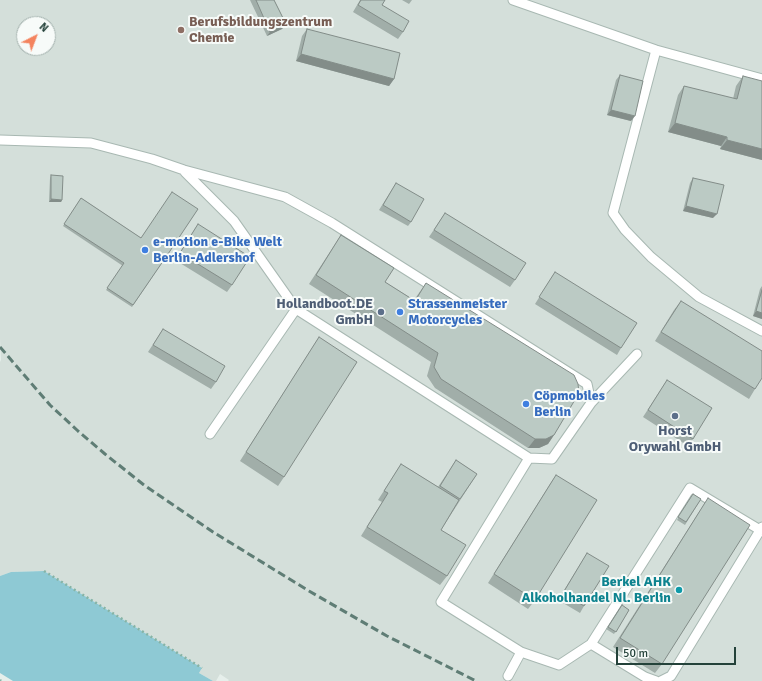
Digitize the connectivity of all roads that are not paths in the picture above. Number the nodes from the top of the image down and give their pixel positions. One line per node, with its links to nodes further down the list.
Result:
1 (513, 0): 2 (lane)
2 (656, 50): 3 (lane); 7 (lane)
3 (762, 79)
4 (0, 140): 5 (lane)
5 (184, 170): 6 (lane); 9 (lane)
6 (296, 309): 10 (lane); 11 (lane)
7 (762, 331)
8 (637, 354): 9 (lane)
9 (591, 403): 11 (lane)
10 (210, 434)
11 (529, 458): 14 (lane)
12 (761, 528): 13 (lane); 17 (lane)
13 (591, 644): 14 (lane); 16 (lane)
14 (521, 652): 15 (lane)
15 (508, 676)
16 (656, 681)
17 (661, 681)

